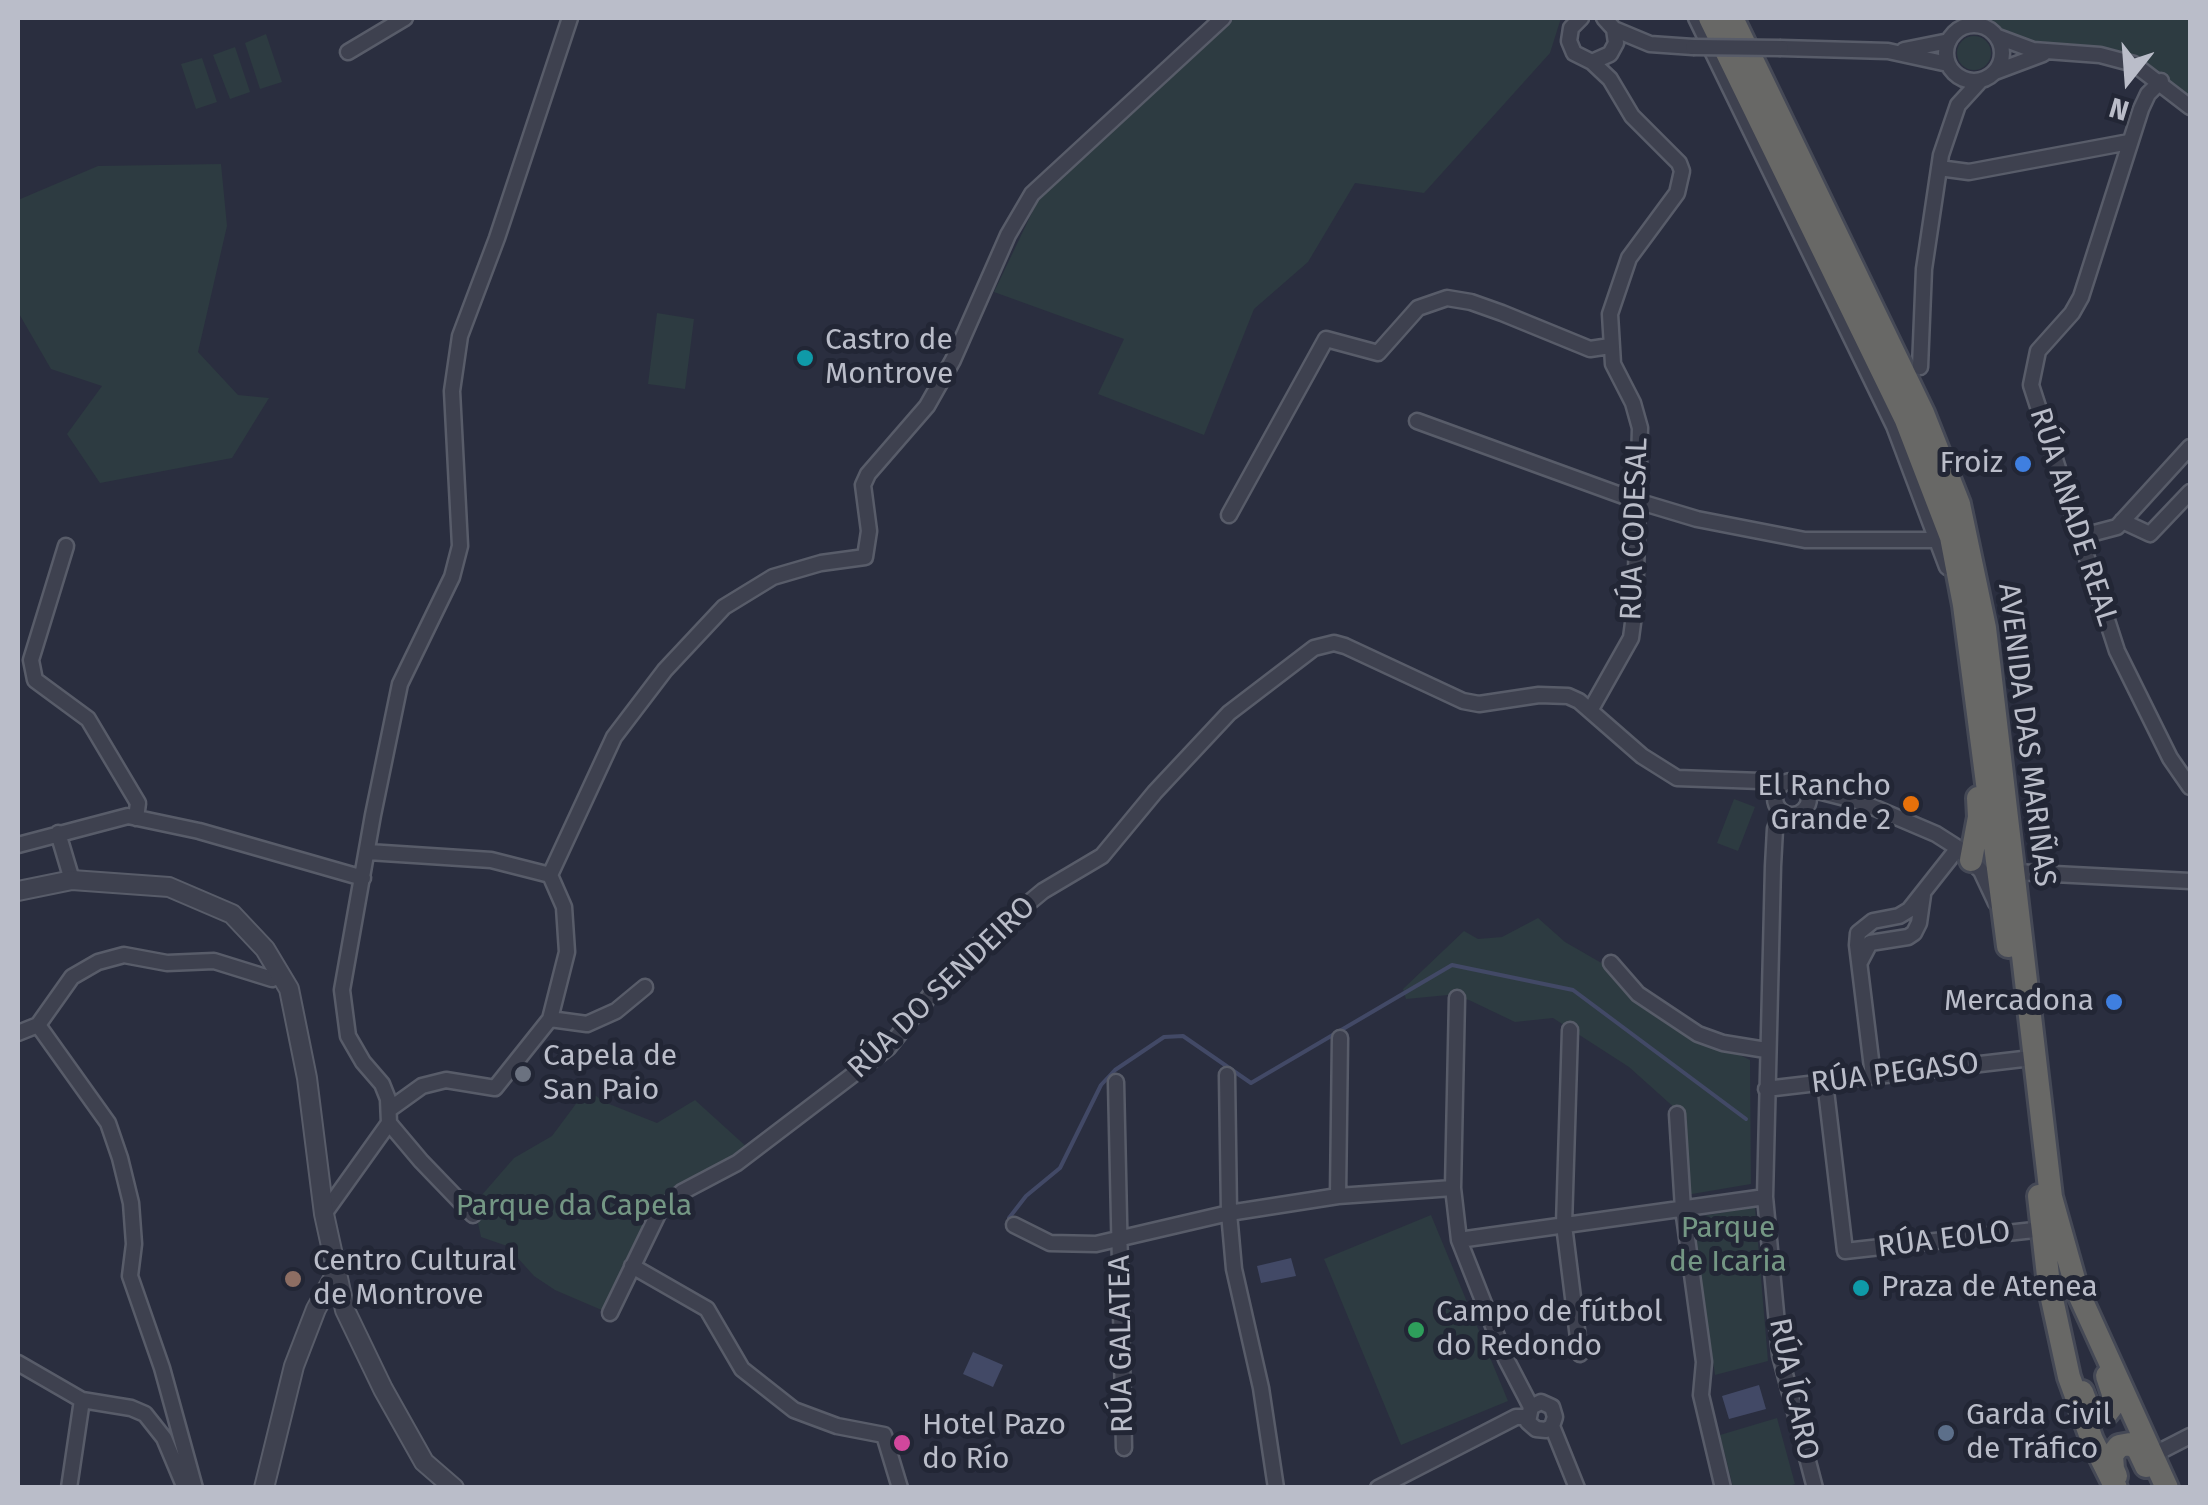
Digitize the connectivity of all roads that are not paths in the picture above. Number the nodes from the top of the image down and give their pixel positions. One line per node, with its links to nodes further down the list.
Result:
1 (405, 18): 12 (street)
2 (570, 18): 49 (street)
3 (1223, 18): 52 (street)
4 (1696, 18): 35 (street)
5 (1710, 18): 38 (highway, AVENIDA DAS MARIÑAS)
6 (1732, 18): 36 (highway, AVENIDA DAS MARIÑAS)
7 (1578, 19): 16 (street, RÚA CODESAL)
8 (1608, 21): 11 (street); 13 (street)
9 (1988, 28): 10 (street); 15 (street); 18 (street)
10 (1954, 30): 14 (street); 17 (street)
11 (1662, 46): 13 (street); 14 (street, bridge)
12 (348, 52)
13 (1612, 52): 16 (street); 21 (street)
14 (1888, 52): 17 (street)
15 (2049, 53): 18 (street); 20 (street)
16 (1592, 62): 21 (street, RÚA CODESAL)
17 (1951, 68): 19 (street); 23 (street)
18 (1996, 72): 19 (street)
19 (1980, 81): 23 (street)
20 (2160, 81): 22 (street); 24 (street, RÚA ANADE REAL)
21 (1616, 90): 26 (street, RÚA CODESAL)
22 (2190, 108)
23 (1952, 118): 25 (street)
24 (2129, 142): 25 (street); 34 (street, RÚA ANADE REAL)
25 (1939, 168): 27 (street)
26 (1610, 346): 31 (street, RÚA CODESAL); 32 (street)
27 (1920, 367): 36 (highway)
28 (1417, 421): 31 (street)
29 (2190, 447): 33 (street)
30 (2190, 492): 33 (street)
31 (1637, 501): 35 (street); 39 (street, RÚA CODESAL)
32 (1229, 514)
33 (2122, 521): 34 (street)
34 (2079, 536): 40 (street, RÚA ANADE REAL)
35 (1938, 540): 38 (street)
36 (1970, 544): 51 (highway, AVENIDA DAS MARIÑAS)
37 (66, 546): 46 (street)
38 (1970, 650): 50 (highway); 58 (highway, AVENIDA DAS MARIÑAS)
39 (1591, 709): 42 (street, RÚA DO SENDEIRO); 90 (street, RÚA DO SENDEIRO)
40 (2190, 787)
41 (1806, 788): 42 (street, RÚA DO SENDEIRO); 43 (street, RÚA DO SENDEIRO); 44 (street)
42 (1777, 789): 45 (street)
43 (1834, 794): 44 (street); 50 (street, RÚA DO SENDEIRO)
44 (1808, 804): 45 (street)
45 (1781, 812): 69 (street, RÚA ÍCARO)
46 (136, 818): 47 (street); 53 (street)
47 (58, 833): 48 (street); 54 (street)
48 (18, 846)
49 (368, 852): 52 (street); 53 (street)
50 (1965, 854): 57 (street); 58 (street)
51 (2015, 872): 55 (street); 92 (highway, AVENIDA DAS MARIÑAS)
52 (550, 874): 64 (street)
53 (363, 878): 77 (street)
54 (72, 880): 56 (street); 61 (street)
55 (2190, 881)
56 (18, 891)
57 (1923, 895): 59 (street); 59 (street)
58 (2004, 922): 70 (highway, AVENIDA DAS MARIÑAS)
59 (1860, 962): 72 (street)
60 (1611, 963): 69 (street)
61 (280, 975): 65 (street); 83 (street)
62 (645, 987): 64 (street)
63 (1457, 998): 78 (street)
64 (550, 1020): 77 (street)
65 (38, 1025): 67 (street); 105 (street)
66 (1570, 1030): 86 (street)
67 (18, 1033)
68 (1340, 1038): 79 (street)
69 (1766, 1050): 75 (street, RÚA ÍCARO)
70 (2022, 1059): 72 (street, RÚA PEGASO); 87 (highway, AVENIDA DAS MARIÑAS)
71 (1228, 1075): 82 (street)
72 (1872, 1076): 74 (street, RÚA PEGASO)
73 (1116, 1082): 88 (street, RÚA GALATEA)
74 (1825, 1082): 75 (street, RÚA PEGASO); 87 (street, RÚA EOLO)
75 (1766, 1089): 80 (street, RÚA ÍCARO)
76 (1677, 1114): 81 (street)
77 (390, 1116): 83 (street); 84 (street)
78 (1454, 1188): 79 (street, RÚA GALATEA); 89 (street)
79 (1338, 1196): 82 (street, RÚA GALATEA)
80 (1765, 1197): 81 (street); 113 (street, RÚA ÍCARO)
81 (1683, 1209): 86 (street); 112 (street)
82 (1229, 1212): 88 (street, RÚA GALATEA); 109 (street)
83 (324, 1214): 91 (street)
84 (473, 1215)
85 (1014, 1224): 88 (street, RÚA GALATEA)
86 (1564, 1225): 89 (street); 95 (street)
87 (2043, 1230): 94 (highway, AVENIDA DAS MARIÑAS)
88 (1121, 1239): 101 (street, RÚA GALATEA)
89 (1459, 1240): 98 (street)
90 (632, 1266): 93 (street, RÚA DO SENDEIRO); 108 (street)
91 (335, 1275): 106 (street); 107 (street)
92 (2077, 1290): 94 (highway); 102 (highway, AVENIDA DAS MARIÑAS)
93 (610, 1313)
94 (2063, 1347): 114 (highway, AVENIDA DAS MARIÑAS)
95 (1580, 1354)
96 (18, 1363): 97 (street)
97 (82, 1400): 103 (street); 104 (street)
98 (1529, 1412): 99 (street); 99 (street); 110 (street)
99 (1552, 1426): 111 (street)
100 (2190, 1436): 102 (street)
101 (1124, 1448)
102 (2153, 1456): 116 (highway, AVENIDA DAS MARIÑAS)
103 (69, 1488)
104 (185, 1488)
105 (195, 1488)
106 (264, 1488)
107 (454, 1488)
108 (900, 1488)
109 (1276, 1488)
110 (1378, 1488)
111 (1578, 1488)
112 (1724, 1488)
113 (1815, 1488)
114 (2119, 1488): 115 (highway)
115 (2156, 1488)
116 (2167, 1488)

